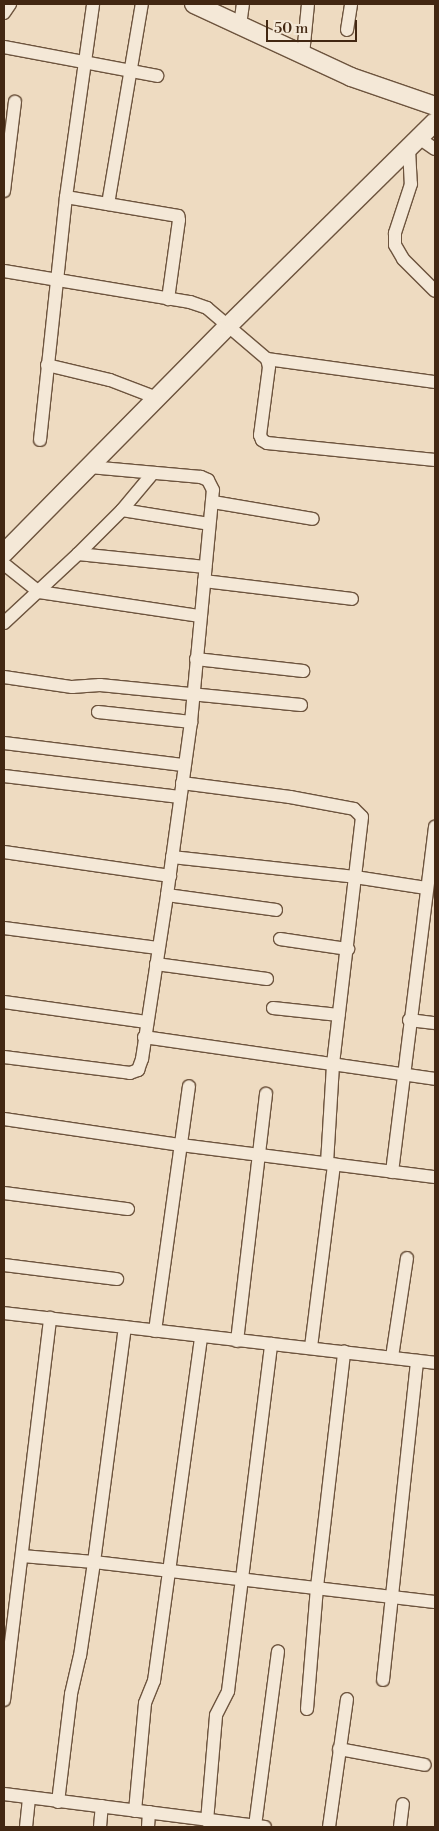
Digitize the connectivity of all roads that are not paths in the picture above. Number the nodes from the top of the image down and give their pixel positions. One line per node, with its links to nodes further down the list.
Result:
1 (10, 4): 8 (street)
2 (93, 4): 13 (street)
3 (142, 4): 14 (street)
4 (243, 4): 9 (street)
5 (308, 4): 12 (street)
6 (351, 4): 10 (street)
7 (199, 5): 9 (main road)
8 (4, 13)
9 (240, 26): 12 (main road)
10 (347, 30)
11 (4, 47): 13 (street)
12 (303, 55): 17 (main road)
13 (84, 63): 14 (street); 22 (street)
14 (131, 72): 15 (street); 23 (street)
15 (157, 76)
16 (15, 102): 21 (street)
17 (435, 106)
18 (435, 122): 19 (main road)
19 (414, 143): 20 (street); 26 (street); 28 (main road)
20 (435, 149)
21 (4, 191)
22 (66, 197): 23 (street); 25 (street)
23 (108, 204): 27 (street)
24 (4, 270): 25 (street)
25 (57, 278): 27 (street); 30 (street)
26 (435, 291)
27 (168, 299): 28 (street)
28 (230, 325): 29 (street); 32 (main road)
29 (267, 359): 31 (street); 35 (street)
30 (47, 365): 32 (street); 33 (street)
31 (435, 382)
32 (157, 398): 36 (main road)
33 (40, 440)
34 (435, 455): 35 (street)
35 (435, 460)
36 (90, 467): 37 (street); 42 (main road)
37 (153, 473): 38 (street); 39 (street)
38 (213, 502): 40 (street); 41 (street)
39 (122, 510): 41 (street); 43 (street)
40 (313, 519)
41 (209, 524): 45 (street)
42 (4, 554)
43 (78, 554): 45 (street); 47 (street)
44 (4, 564): 47 (street)
45 (205, 567): 46 (street)
46 (204, 581): 48 (street); 49 (street)
47 (38, 592): 49 (street); 50 (street)
48 (352, 599)
49 (200, 616): 51 (street)
50 (4, 623)
51 (196, 660): 52 (street); 54 (street)
52 (303, 671)
53 (4, 677): 54 (street)
54 (194, 693): 55 (street); 57 (street)
55 (301, 705)
56 (98, 712): 57 (street)
57 (191, 722): 59 (street)
58 (4, 743): 59 (street)
59 (184, 765): 61 (street)
60 (4, 776): 62 (street)
61 (182, 782): 62 (street); 67 (street)
62 (180, 797): 65 (street)
63 (435, 827): 68 (street)
64 (4, 852): 66 (street)
65 (172, 857): 66 (street); 67 (street)
66 (170, 876): 69 (street)
67 (356, 877): 68 (street); 74 (street)
68 (426, 888): 80 (street)
69 (167, 895): 70 (street); 73 (street)
70 (276, 910)
71 (4, 928): 73 (street)
72 (280, 939): 74 (street)
73 (158, 948): 75 (street)
74 (348, 949): 79 (street)
75 (156, 964): 76 (street); 81 (street)
76 (267, 979)
77 (4, 1002): 81 (street)
78 (273, 1008): 79 (street)
79 (339, 1016): 85 (street)
80 (409, 1020): 82 (street); 86 (street)
81 (147, 1022): 83 (street)
82 (435, 1022)
83 (144, 1037): 84 (street); 85 (street)
84 (4, 1057)
85 (333, 1065): 86 (street); 93 (street)
86 (402, 1073): 87 (street); 94 (street)
87 (435, 1079)
88 (189, 1086): 91 (street)
89 (266, 1094): 92 (street)
90 (4, 1119): 91 (street)
91 (181, 1145): 92 (street); 104 (street)
92 (258, 1153): 93 (street); 106 (street)
93 (330, 1163): 94 (street); 108 (street)
94 (392, 1172): 95 (street)
95 (435, 1177)
96 (4, 1193): 97 (street)
97 (128, 1209)
98 (407, 1258): 110 (street)
99 (4, 1265): 100 (street)
100 (117, 1279)
101 (4, 1313): 102 (street)
102 (50, 1318): 103 (street); 113 (street)
103 (125, 1327): 104 (street); 114 (street)
104 (155, 1331): 105 (street)
105 (201, 1337): 106 (street); 115 (street)
106 (237, 1341): 107 (street)
107 (271, 1344): 108 (street); 116 (street)
108 (311, 1347): 109 (street)
109 (344, 1352): 110 (street); 117 (street)
110 (392, 1357): 111 (street)
111 (417, 1361): 112 (street); 118 (street)
112 (435, 1363)
113 (22, 1556): 114 (street); 123 (street)
114 (94, 1562): 115 (street); 129 (street)
115 (170, 1571): 116 (street); 132 (street)
116 (243, 1579): 117 (street); 134 (street)
117 (317, 1587): 118 (street); 124 (street)
118 (390, 1597): 119 (street); 121 (street)
119 (435, 1602)
120 (278, 1652): 139 (street)
121 (383, 1680)
122 (347, 1699): 125 (street)
123 (4, 1700)
124 (307, 1709)
125 (339, 1749): 126 (street); 140 (street)
126 (425, 1765)
127 (4, 1794): 128 (street)
128 (29, 1798): 129 (street); 136 (street)
129 (58, 1802): 131 (street)
130 (403, 1804): 141 (street)
131 (102, 1806): 132 (street); 137 (street)
132 (135, 1811): 133 (street)
133 (149, 1812): 134 (street); 138 (street)
134 (207, 1821): 135 (street)
135 (229, 1825): 139 (street)
136 (26, 1827)
137 (100, 1827)
138 (148, 1827)
139 (260, 1827)
140 (329, 1827)
141 (400, 1827)

